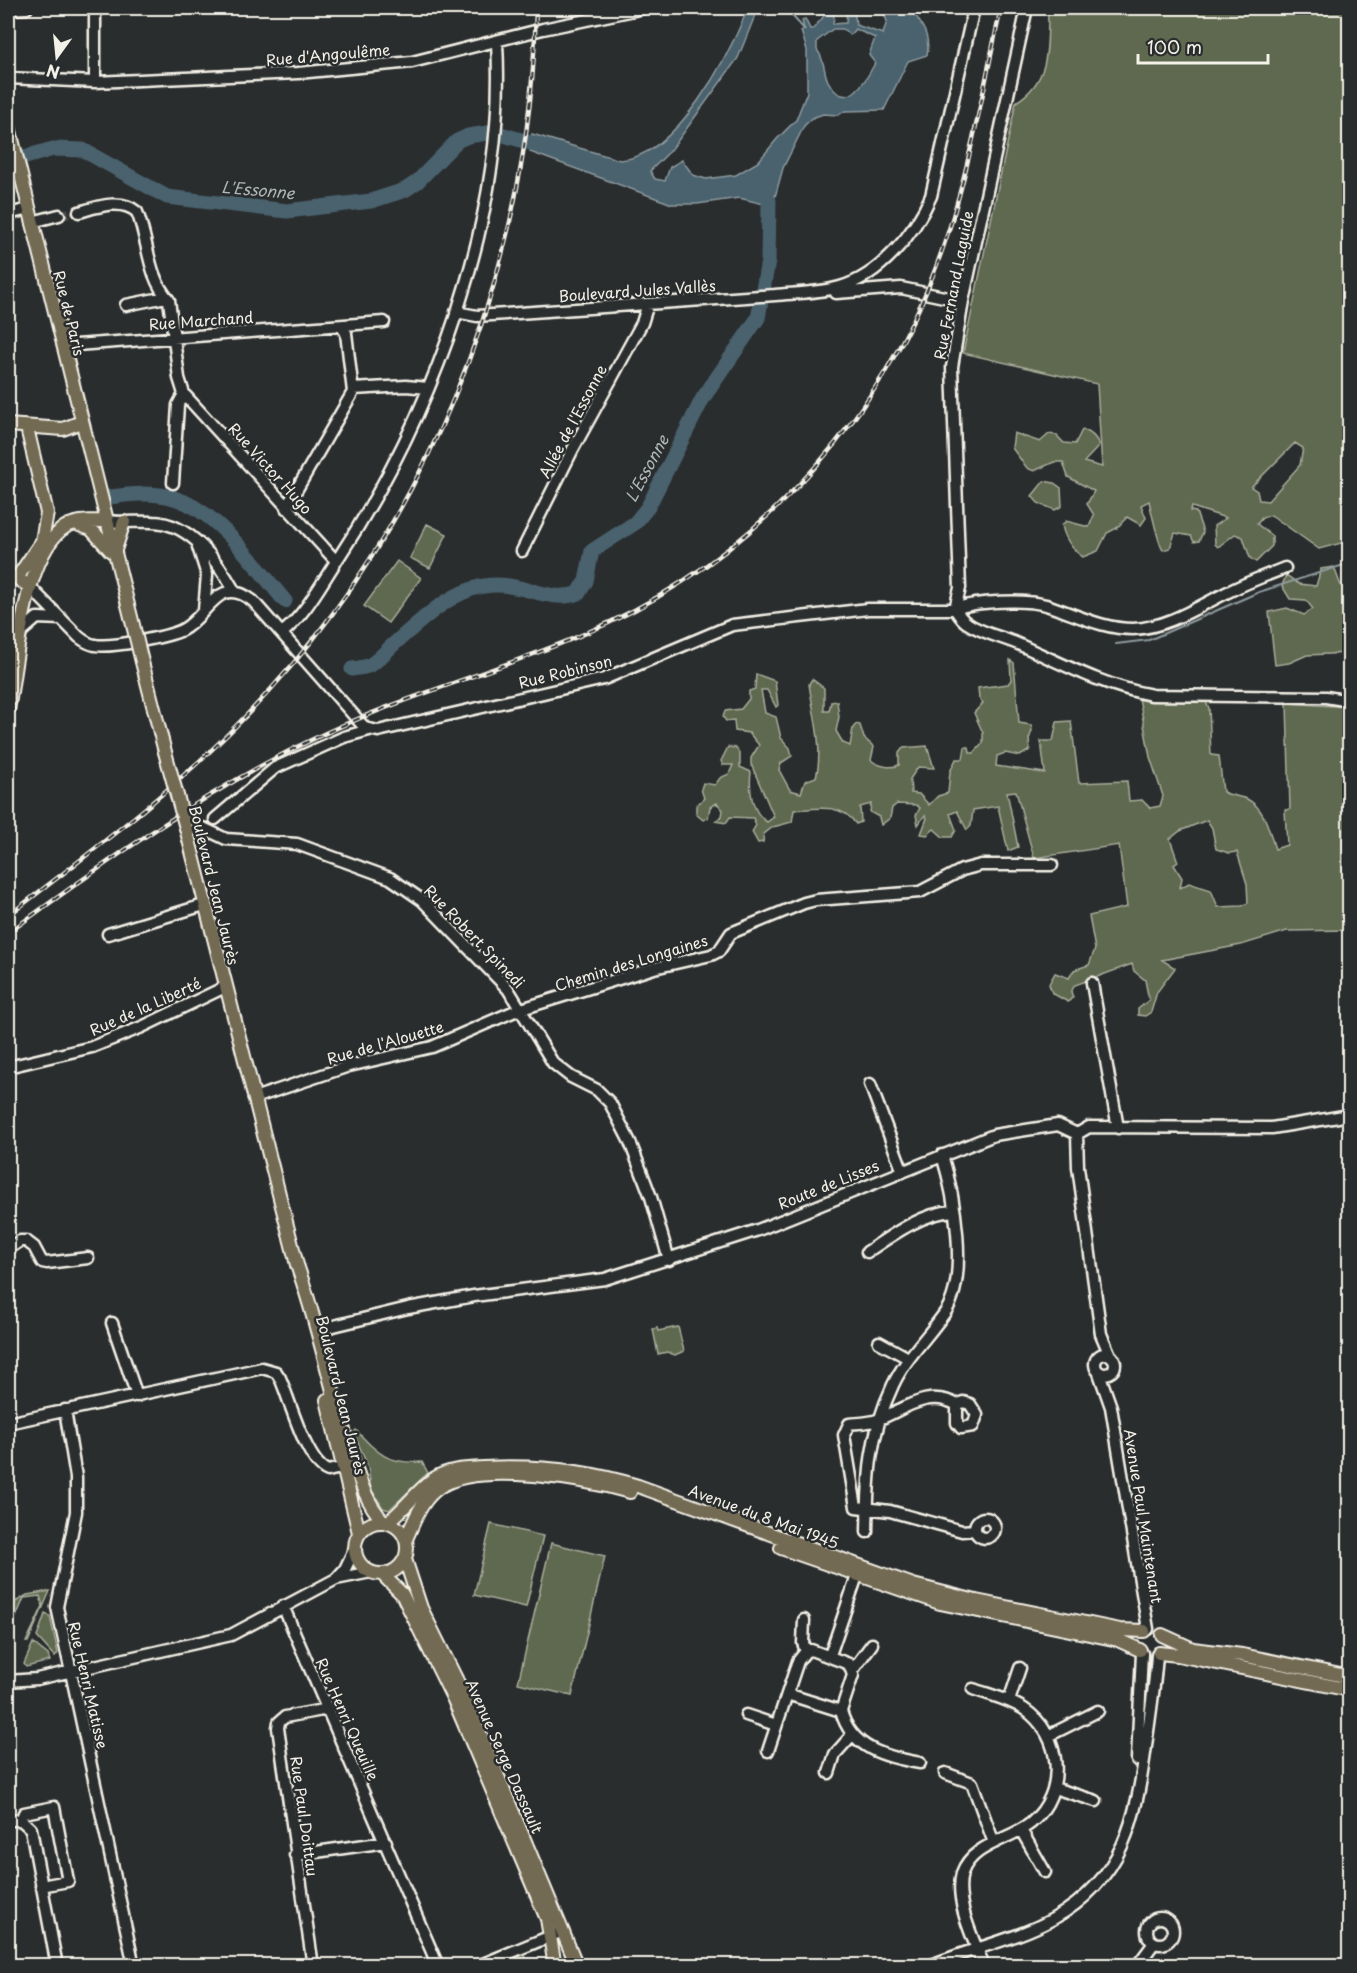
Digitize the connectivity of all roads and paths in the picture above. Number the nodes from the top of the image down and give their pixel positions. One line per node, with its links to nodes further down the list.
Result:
1 (27, 8): 6 (street)
2 (95, 8): 9 (street)
3 (644, 8): 7 (street, Rue d'Angoulême)
4 (974, 8): 16 (street)
5 (1027, 8): 20 (street, Rue Fernand Laguide)
6 (8, 9)
7 (497, 42): 9 (street, Rue d'Angoulême); 23 (street)
8 (8, 78): 9 (street, Rue d'Angoulême)
9 (95, 82)
10 (8, 126): 11 (main road, Rue de Paris)
11 (29, 209): 13 (street); 15 (main road, Rue de Paris)
12 (79, 212): 19 (street)
13 (8, 214)
14 (59, 216): 15 (street)
15 (32, 222): 27 (main road, Rue de Paris)
16 (858, 280): 17 (street); 18 (street, Boulevard Jules Vallès)
17 (867, 290): 18 (street, Boulevard Jules Vallès); 20 (street, Boulevard Jules Vallès)
18 (821, 291): 21 (street, Boulevard Jules Vallès)
19 (166, 297): 22 (street); 26 (street)
20 (963, 301): 49 (street, Rue Fernand Laguide)
21 (648, 304): 23 (street, Boulevard Jules Vallès); 42 (street, Allée de l'Essonne)
22 (126, 306)
23 (456, 312): 28 (street)
24 (384, 322): 25 (street, Rue Marchand)
25 (342, 327): 26 (street, Rue Marchand); 29 (street)
26 (174, 337): 27 (street, Rue Marchand); 30 (street)
27 (63, 346): 31 (main road, Rue de Paris)
28 (428, 388): 29 (street); 44 (street)
29 (353, 389): 35 (street)
30 (184, 394): 34 (street); 35 (street, Rue Victor Hugo)
31 (81, 422): 33 (main road); 37 (main road, Rue de Paris)
32 (8, 425): 33 (main road)
33 (27, 428): 36 (main road)
34 (172, 483)
35 (286, 508): 44 (street, Rue Victor Hugo)
36 (47, 513): 40 (main road); 46 (main road)
37 (105, 516): 38 (street); 39 (main road); 43 (main road, Boulevard Jean Jaurès)
38 (124, 522): 41 (street); 43 (main road)
39 (74, 524): 40 (main road); 43 (main road)
40 (60, 530): 47 (main road)
41 (194, 539): 48 (street); 50 (street)
42 (522, 551)
43 (114, 554): 58 (main road, Boulevard Jean Jaurès, bridge)
44 (336, 561): 53 (street)
45 (1285, 568): 49 (street, Rue Robinson)
46 (12, 576): 47 (main road)
47 (30, 587): 51 (street); 52 (main road)
48 (235, 592): 50 (street); 53 (street)
49 (956, 609): 54 (street); 56 (street, Rue Robinson)
50 (204, 610): 51 (street)
51 (62, 619): 52 (street)
52 (22, 631): 55 (main road)
53 (282, 633): 56 (street)
54 (1350, 701)
55 (8, 710)
56 (369, 730): 57 (street, Rue Robinson)
57 (215, 819)
58 (186, 828): 60 (main road, Boulevard Jean Jaurès); 64 (street, Rue Robert Spinedi)
59 (1052, 865): 64 (street, Chemin des Longaines)
60 (204, 904): 61 (street); 63 (main road, Boulevard Jean Jaurès)
61 (108, 934)
62 (1092, 983): 69 (street)
63 (225, 987): 65 (street, Rue de la Liberté); 67 (main road, Boulevard Jean Jaurès)
64 (522, 1010): 67 (street, Rue de l'Alouette); 77 (street, Rue Robert Spinedi)
65 (8, 1067)
66 (870, 1084): 72 (street)
67 (254, 1098): 78 (main road, Boulevard Jean Jaurès)
68 (1350, 1114): 69 (street, Route de Lisses)
69 (1118, 1128): 70 (street, Route de Lisses)
70 (1077, 1134): 71 (street, Route de Lisses); 82 (street)
71 (942, 1155): 72 (street, Route de Lisses); 73 (street)
72 (903, 1172): 77 (street, Route de Lisses)
73 (953, 1211): 75 (street); 83 (street)
74 (8, 1249): 76 (street)
75 (867, 1252)
76 (88, 1258)
77 (669, 1260): 80 (street, Route de Lisses)
78 (297, 1265): 80 (main road, Boulevard Jean Jaurès); 92 (main road, Boulevard Jean Jaurès)
79 (112, 1323): 86 (street)
80 (317, 1330): 94 (main road, Boulevard Jean Jaurès)
81 (879, 1341): 83 (street)
82 (1104, 1356): 84 (street, Avenue Paul Maintenant); 85 (street, Avenue Paul Maintenant)
83 (908, 1358): 90 (street)
84 (1112, 1372): 85 (street); 88 (street, Avenue Paul Maintenant)
85 (1100, 1373): 88 (street, Avenue Paul Maintenant)
86 (137, 1396): 89 (street); 92 (street)
87 (957, 1405): 90 (street)
88 (1111, 1407): 106 (street, Avenue Paul Maintenant)
89 (65, 1410): 91 (street); 115 (street, Rue Henri Matisse)
90 (879, 1419): 93 (street); 93 (street)
91 (8, 1423)
92 (345, 1467): 97 (main road, Boulevard Jean Jaurès)
93 (868, 1509): 95 (street); 96 (street)
94 (386, 1522): 97 (main road); 98 (main road); 101 (main road, Avenue du 8 Mai 1945)
95 (974, 1530)
96 (867, 1532)
97 (359, 1533): 99 (main road)
98 (406, 1539): 100 (main road); 101 (main road, Avenue du 8 Mai 1945)
99 (354, 1550): 102 (main road); 103 (street)
100 (405, 1559): 102 (main road); 145 (main road, Avenue Serge Dassault)
101 (858, 1571): 106 (main road, Avenue du 8 Mai 1945); 110 (main road, Avenue du 8 Mai 1945); 112 (street)
102 (376, 1573): 103 (street); 145 (main road, Avenue Serge Dassault)
103 (336, 1579): 104 (street)
104 (283, 1606): 115 (street); 124 (street, Rue Henri Queuille)
105 (804, 1620): 109 (street)
106 (1146, 1630): 107 (main road, Avenue du 8 Mai 1945); 110 (main road)
107 (1162, 1635): 111 (main road); 113 (main road, Avenue du 8 Mai 1945)
108 (872, 1644): 116 (street)
109 (806, 1651): 112 (street); 122 (street)
110 (1141, 1652): 111 (main road, Avenue du 8 Mai 1945); 147 (street)
111 (1158, 1654): 121 (main road, Avenue du 8 Mai 1945); 147 (street)
112 (830, 1655): 116 (street)
113 (1274, 1661): 117 (main road, Avenue du 8 Mai 1945); 119 (main road)
114 (1020, 1668): 123 (street)
115 (70, 1671): 118 (street); 149 (street, Rue Henri Matisse)
116 (852, 1671): 126 (street)
117 (1350, 1677)
118 (8, 1681)
119 (1350, 1682)
120 (973, 1689): 123 (street)
121 (1350, 1690)
122 (787, 1694): 126 (street); 128 (street)
123 (1009, 1701): 130 (street)
124 (328, 1709): 140 (street, Rue Henri Queuille); 142 (street, Rue Paul Doittau)
125 (1098, 1711): 130 (street)
126 (841, 1712): 129 (street)
127 (746, 1715): 128 (street)
128 (776, 1725): 131 (street)
129 (852, 1735): 132 (street); 133 (street)
130 (1048, 1736): 135 (street)
131 (768, 1751)
132 (920, 1763)
133 (829, 1773)
134 (945, 1773): 141 (street)
135 (1054, 1788): 136 (street); 139 (street)
136 (1096, 1801)
137 (8, 1820): 138 (street)
138 (21, 1820): 144 (street); 144 (street)
139 (1021, 1830): 141 (street); 143 (street)
140 (386, 1842): 142 (street); 151 (street, Rue Henri Queuille)
141 (994, 1843): 147 (street)
142 (296, 1856): 150 (street, Rue Paul Doittau)
143 (1045, 1872)
144 (41, 1886): 148 (street)
145 (557, 1933): 152 (street); 153 (main road, Avenue Serge Dassault); 154 (main road, Avenue Serge Dassault)
146 (1154, 1943): 157 (street)
147 (977, 1946): 155 (street); 156 (street)
148 (57, 1965)
149 (134, 1965)
150 (313, 1965)
151 (438, 1965)
152 (478, 1965)
153 (555, 1965)
154 (577, 1965)
155 (929, 1965)
156 (984, 1965)
157 (1137, 1965)

